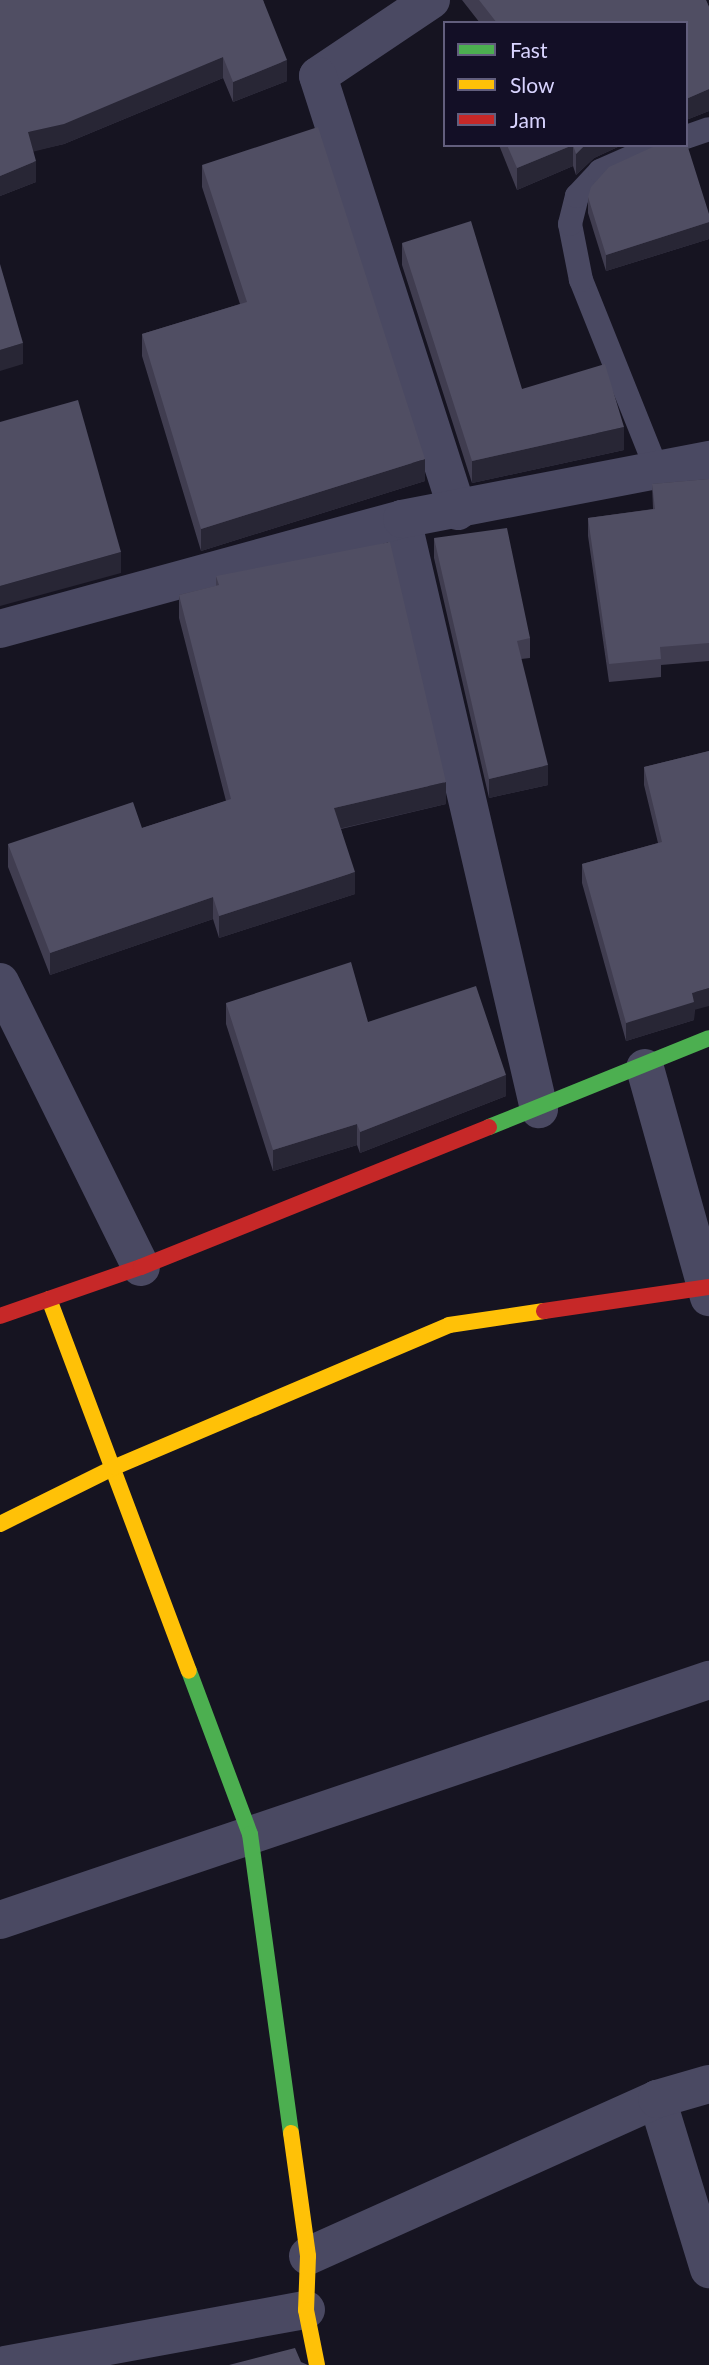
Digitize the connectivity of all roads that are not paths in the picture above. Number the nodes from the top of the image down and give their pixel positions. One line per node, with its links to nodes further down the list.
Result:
1 (431, 0): 7 (street)
2 (709, 130): 3 (lane)
3 (688, 136)
4 (654, 147): 6 (lane)
5 (709, 460): 6 (street)
6 (657, 470): 7 (street)
7 (458, 511): 8 (street)
8 (402, 519): 9 (street); 13 (street)
9 (0, 629)
10 (0, 982): 14 (street)
11 (709, 1038): 12 (street)
12 (645, 1068): 13 (street); 15 (street)
13 (539, 1110): 14 (street)
14 (141, 1268): 16 (street)
15 (708, 1290): 18 (street)
16 (49, 1300): 17 (street); 18 (street)
17 (0, 1316)
18 (115, 1467): 19 (street); 21 (street)
19 (0, 1524)
20 (709, 1679): 21 (street)
21 (250, 1834): 22 (street); 25 (street)
22 (0, 1920)
23 (709, 2084): 24 (street)
24 (657, 2099): 25 (street); 26 (street)
25 (307, 2256): 27 (street)
26 (709, 2269)
27 (306, 2310): 28 (street); 29 (street)
28 (5, 2365)
29 (317, 2365)

